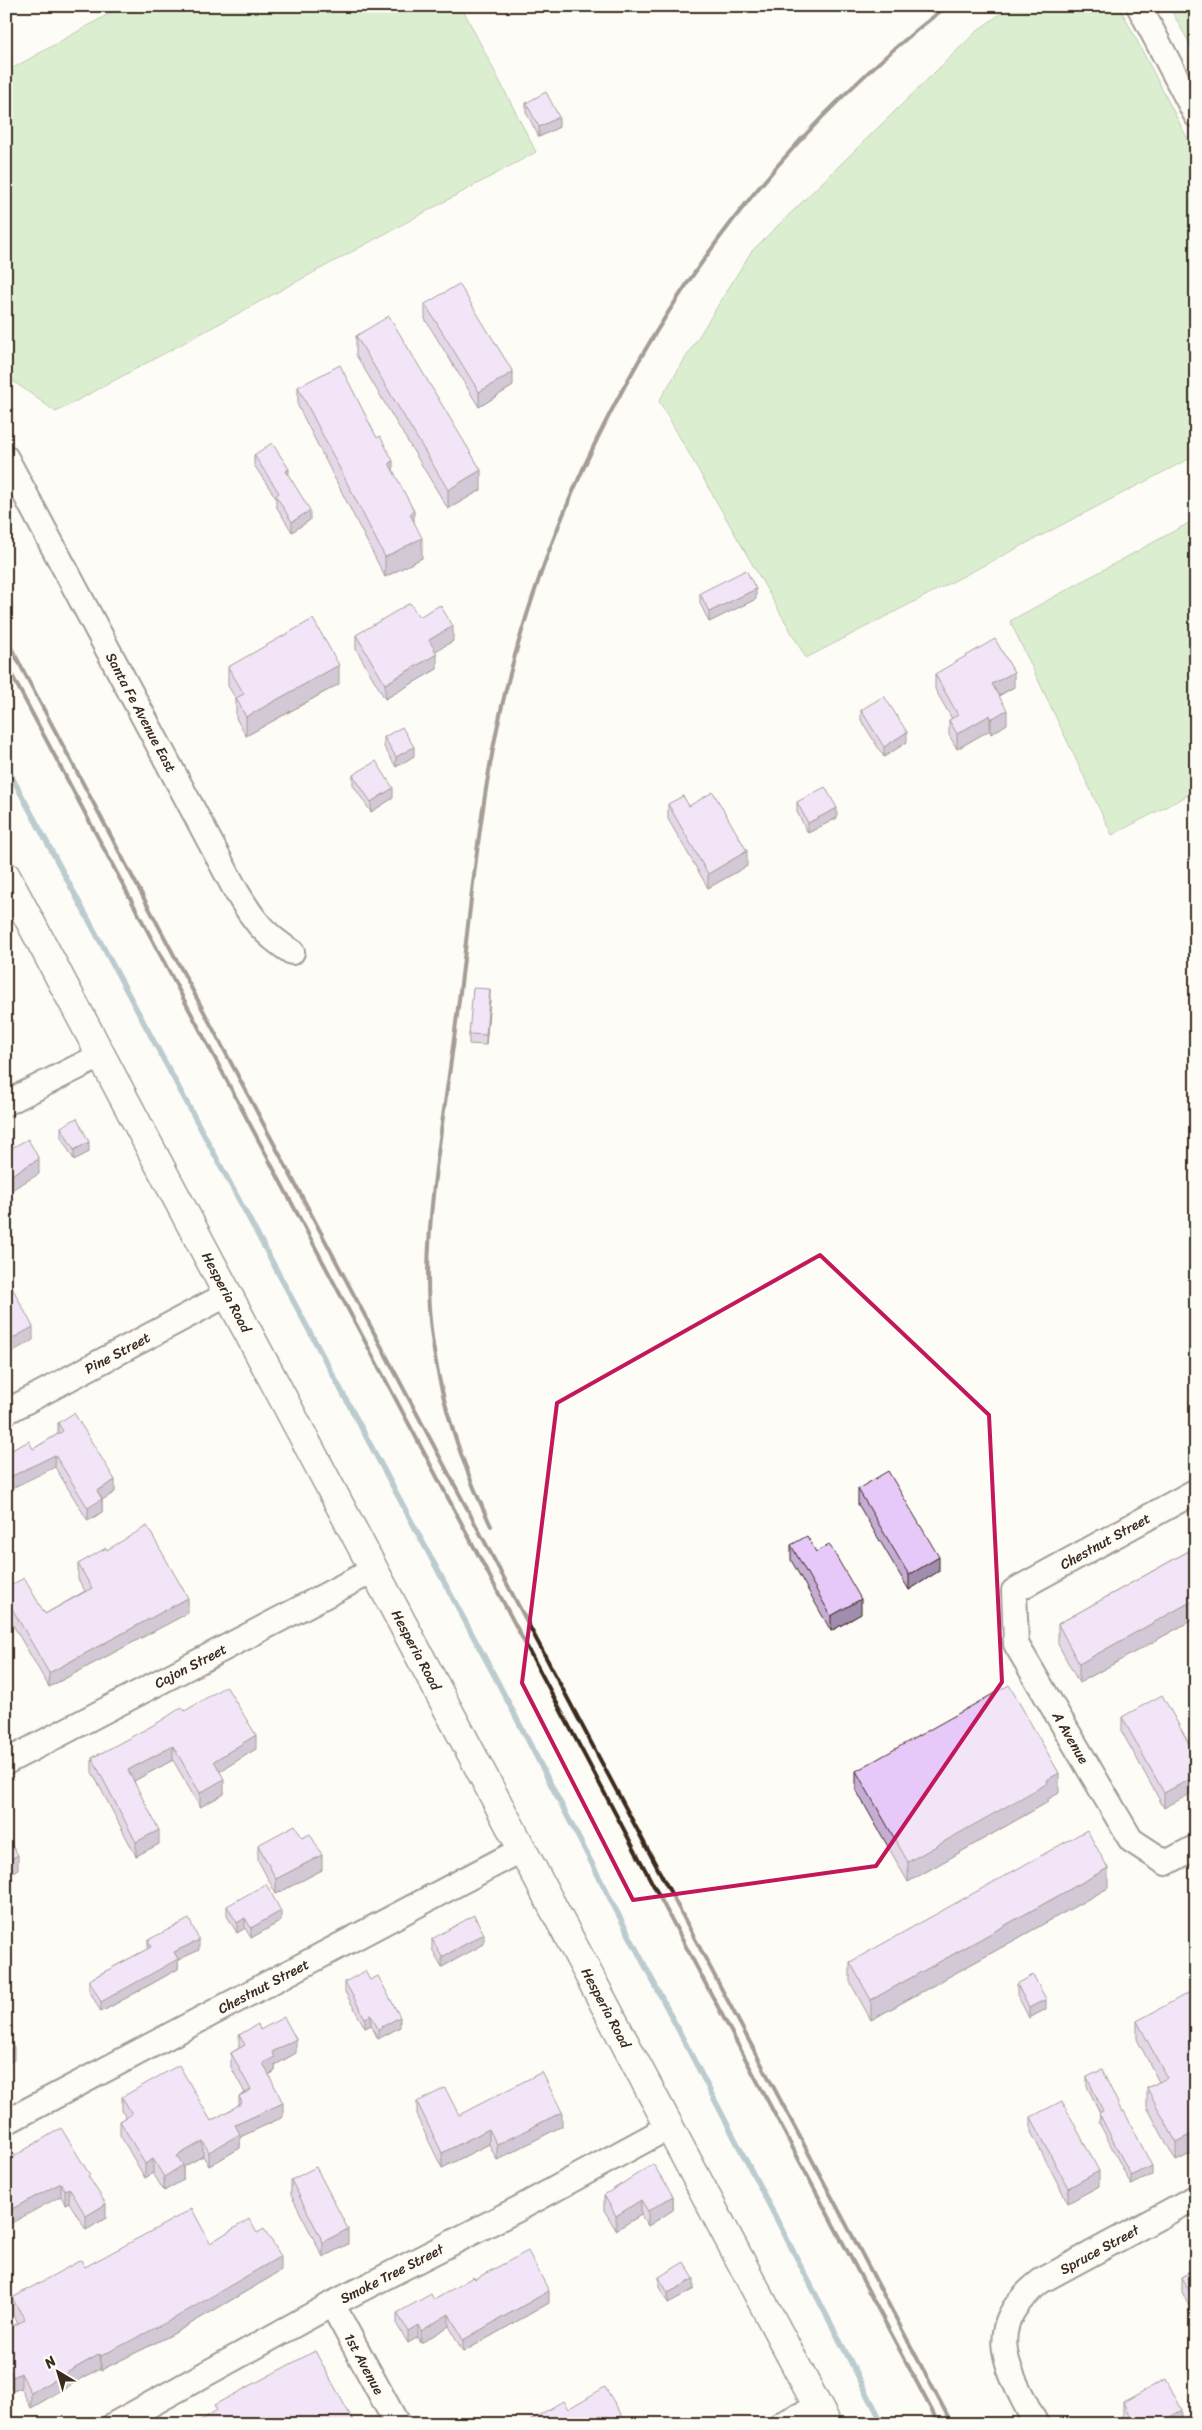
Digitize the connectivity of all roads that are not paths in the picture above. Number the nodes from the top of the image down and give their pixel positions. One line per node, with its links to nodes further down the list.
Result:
1 (1139, 6): 2 (street)
2 (1196, 116)
3 (6, 458): 5 (street, Santa Fe Avenue East)
4 (6, 876): 6 (main road, Hesperia Road)
5 (292, 952)
6 (102, 1055): 7 (street); 8 (main road, Hesperia Road)
7 (6, 1103)
8 (228, 1294): 9 (street, Pine Street); 11 (main road, Hesperia Road)
9 (6, 1412)
10 (1196, 1491): 12 (street, Chestnut Street)
11 (374, 1570): 13 (street, Cajon Street); 15 (main road, Hesperia Road)
12 (1014, 1591): 14 (street, A Avenue)
13 (6, 1762)
14 (1196, 1848)
15 (521, 1850): 16 (street, Chestnut Street); 17 (main road, Hesperia Road)
16 (6, 2122)
17 (669, 2126): 19 (street, Smoke Tree Street); 20 (main road, Hesperia Road)
18 (1196, 2197): 24 (street, Spruce Street)
19 (332, 2304): 21 (street, Smoke Tree Street); 22 (street, 1st Avenue)
20 (823, 2415): 23 (street)
21 (115, 2424)
22 (397, 2424)
23 (782, 2424)
24 (1036, 2424)

